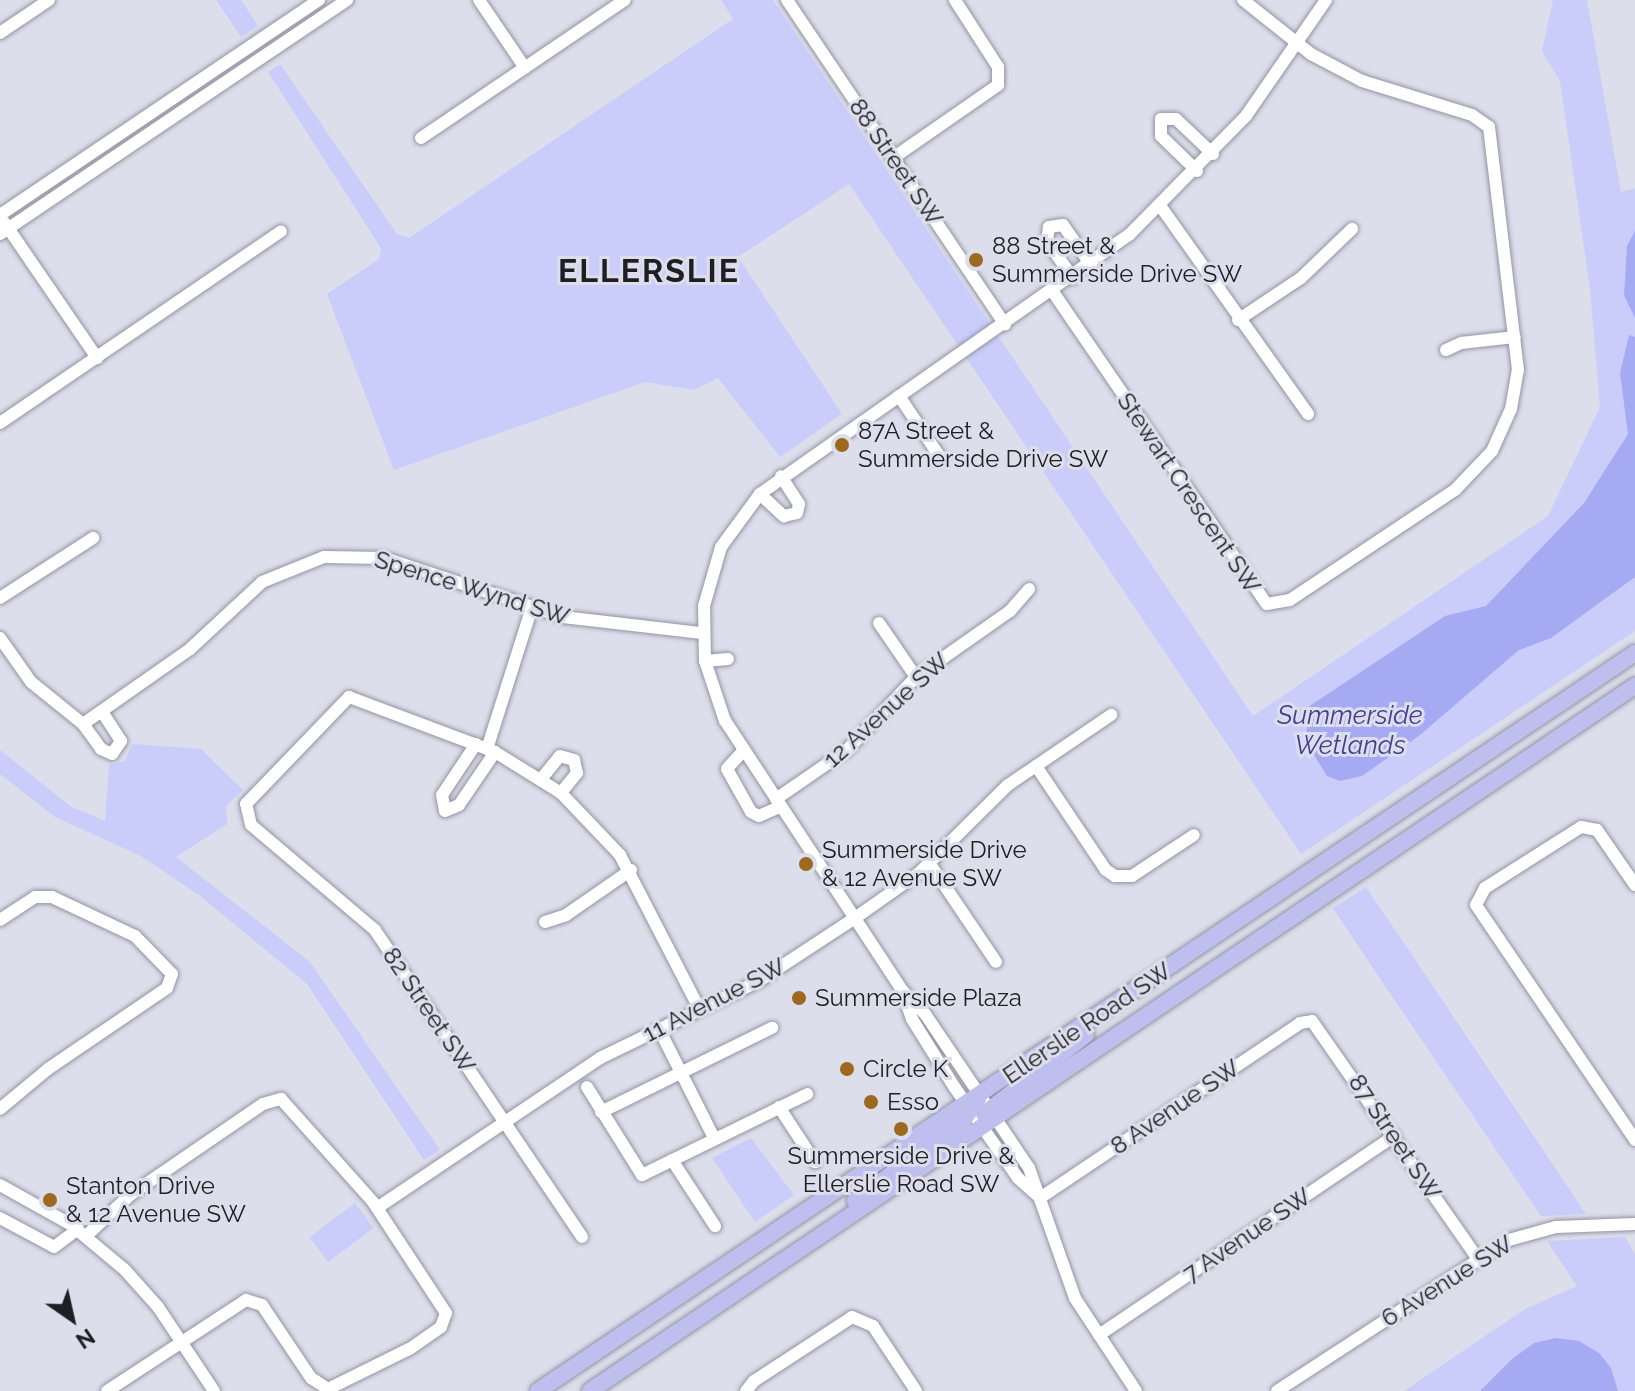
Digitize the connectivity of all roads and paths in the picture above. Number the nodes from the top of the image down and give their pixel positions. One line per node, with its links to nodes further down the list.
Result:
1 (49, 0): 10 (street)
2 (319, 0): 18 (street)
3 (347, 0): 20 (street)
4 (479, 0): 12 (street)
5 (625, 0): 12 (street)
6 (787, 0): 15 (street, 88 Street SW)
7 (955, 0): 15 (street)
8 (1243, 0): 11 (street)
9 (1326, 0): 11 (street)
10 (0, 33)
11 (1299, 43): 14 (street); 27 (street, Stewart Crescent SW)
12 (525, 68): 13 (street)
13 (421, 138)
14 (1213, 154): 16 (street); 16 (street)
15 (893, 158): 26 (street, 88 Street SW)
16 (1197, 171): 17 (street)
17 (1161, 207): 22 (street); 25 (street)
18 (0, 215): 20 (street)
19 (1352, 229): 25 (street)
20 (4, 231): 29 (street)
21 (281, 231): 29 (street)
22 (1091, 265): 23 (street); 23 (street)
23 (1073, 278): 24 (street)
24 (1053, 292): 26 (street); 27 (street, Stewart Crescent SW)
25 (1238, 320): 31 (street)
26 (1005, 324): 30 (street)
27 (1515, 337): 28 (street)
28 (1446, 350)
29 (97, 358): 32 (street)
30 (899, 396): 33 (street); 34 (street)
31 (1308, 414)
32 (0, 423)
33 (942, 460)
34 (781, 476): 35 (street); 35 (street)
35 (760, 494): 41 (street)
36 (93, 538): 38 (street)
37 (1029, 589): 46 (street, 12 Avenue SW)
38 (0, 598)
39 (531, 610): 41 (street, Spence Wynd SW); 48 (street, Spence Wynd SW); 51 (street)
40 (879, 623): 46 (street)
41 (702, 633): 45 (street)
42 (0, 638): 50 (street)
43 (1635, 653): 65 (main road, Ellerslie Road SW)
44 (728, 659): 45 (street)
45 (705, 661): 52 (street)
46 (916, 677): 56 (street, 12 Avenue SW)
47 (1635, 686): 77 (main road, Ellerslie Road SW)
48 (103, 713): 50 (street, Spence Wynd SW); 50 (street)
49 (1111, 715): 53 (street, 11 Avenue SW)
50 (83, 724)
51 (486, 749): 51 (street); 54 (street); 78 (street, 82 Street SW)
52 (743, 751): 56 (street); 56 (street)
53 (1036, 766): 57 (street); 58 (street, 11 Avenue SW)
54 (542, 778): 55 (street); 55 (street)
55 (561, 793): 59 (street)
56 (779, 803): 61 (street)
57 (1194, 835)
58 (930, 864): 61 (street, 11 Avenue SW); 64 (street)
59 (631, 870): 63 (street); 66 (street)
60 (1635, 885): 81 (street)
61 (855, 918): 66 (street, 11 Avenue SW); 73 (street)
62 (0, 920): 75 (street)
63 (545, 922)
64 (996, 962)
65 (1151, 980): 73 (main road, Ellerslie Road SW); 77 (main road)
66 (700, 1010): 69 (street, 11 Avenue SW)
67 (1312, 1021): 79 (street, 87 Street SW); 85 (street, 8 Avenue SW)
68 (772, 1028): 70 (street)
69 (659, 1029): 70 (street); 78 (street, 11 Avenue SW)
70 (680, 1072): 76 (street); 80 (street)
71 (587, 1087): 76 (street)
72 (807, 1094): 74 (street)
73 (972, 1103): 77 (street); 77 (street); 92 (main road); 98 (main road, Ellerslie Road SW)
74 (779, 1107): 80 (street); 83 (street)
75 (0, 1109)
76 (601, 1112): 82 (street)
77 (988, 1117): 85 (street); 92 (main road, Ellerslie Road SW)
78 (504, 1122): 86 (street, 11 Avenue SW); 91 (street, 82 Street SW)
79 (1394, 1136): 93 (street, 87 Street SW); 94 (street, 7 Avenue SW)
80 (714, 1138): 82 (street)
81 (1635, 1140)
82 (672, 1160): 89 (street)
83 (815, 1162)
84 (0, 1185): 90 (street)
85 (1040, 1198): 94 (street)
86 (377, 1208): 90 (street); 95 (street)
87 (0, 1218): 90 (street)
88 (1635, 1224): 93 (street, 6 Avenue SW)
89 (715, 1226)
90 (82, 1233): 95 (street)
91 (582, 1237)
92 (813, 1241): 99 (main road, Ellerslie Road SW)
93 (1476, 1256): 103 (street, 6 Avenue SW)
94 (1099, 1335): 102 (street)
95 (182, 1340): 96 (street); 97 (street)
96 (107, 1391)
97 (214, 1391)
98 (538, 1391)
99 (590, 1391)
100 (746, 1391): 101 (street)
101 (916, 1391)
102 (1136, 1391)
103 (1277, 1391)

